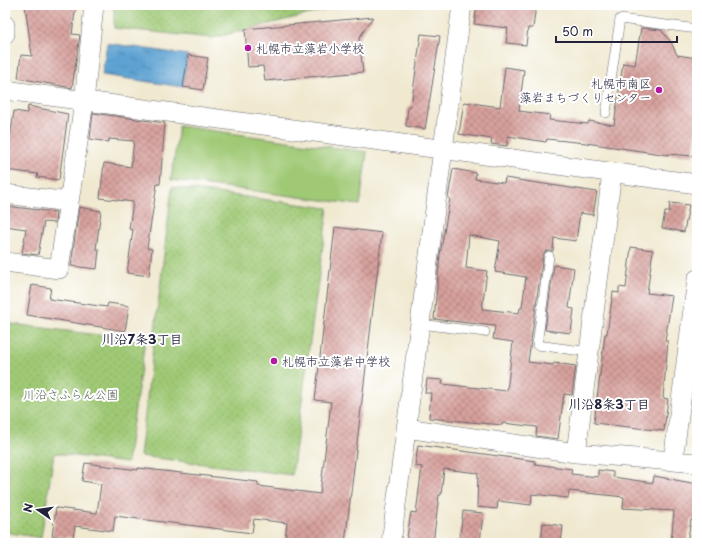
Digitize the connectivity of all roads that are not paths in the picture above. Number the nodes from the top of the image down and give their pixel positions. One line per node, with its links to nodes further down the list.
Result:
1 (94, 5): 7 (street)
2 (462, 5): 9 (street)
3 (5, 25): 5 (street)
4 (697, 29): 8 (lane)
5 (5, 34)
6 (5, 90): 7 (street)
7 (84, 102): 9 (street); 13 (street)
8 (606, 113)
9 (443, 150): 10 (street); 17 (street)
10 (612, 173): 11 (street); 19 (street)
11 (697, 184)
12 (5, 194): 13 (street)
13 (69, 202): 15 (street)
14 (549, 256): 19 (lane)
15 (5, 262)
16 (697, 280): 20 (street)
17 (420, 324): 18 (lane); 21 (street)
18 (485, 332)
19 (589, 352): 22 (street)
20 (692, 368): 23 (street)
21 (406, 428): 22 (street); 25 (street)
22 (576, 453): 23 (street)
23 (673, 461): 24 (street)
24 (697, 463)
25 (391, 543)

